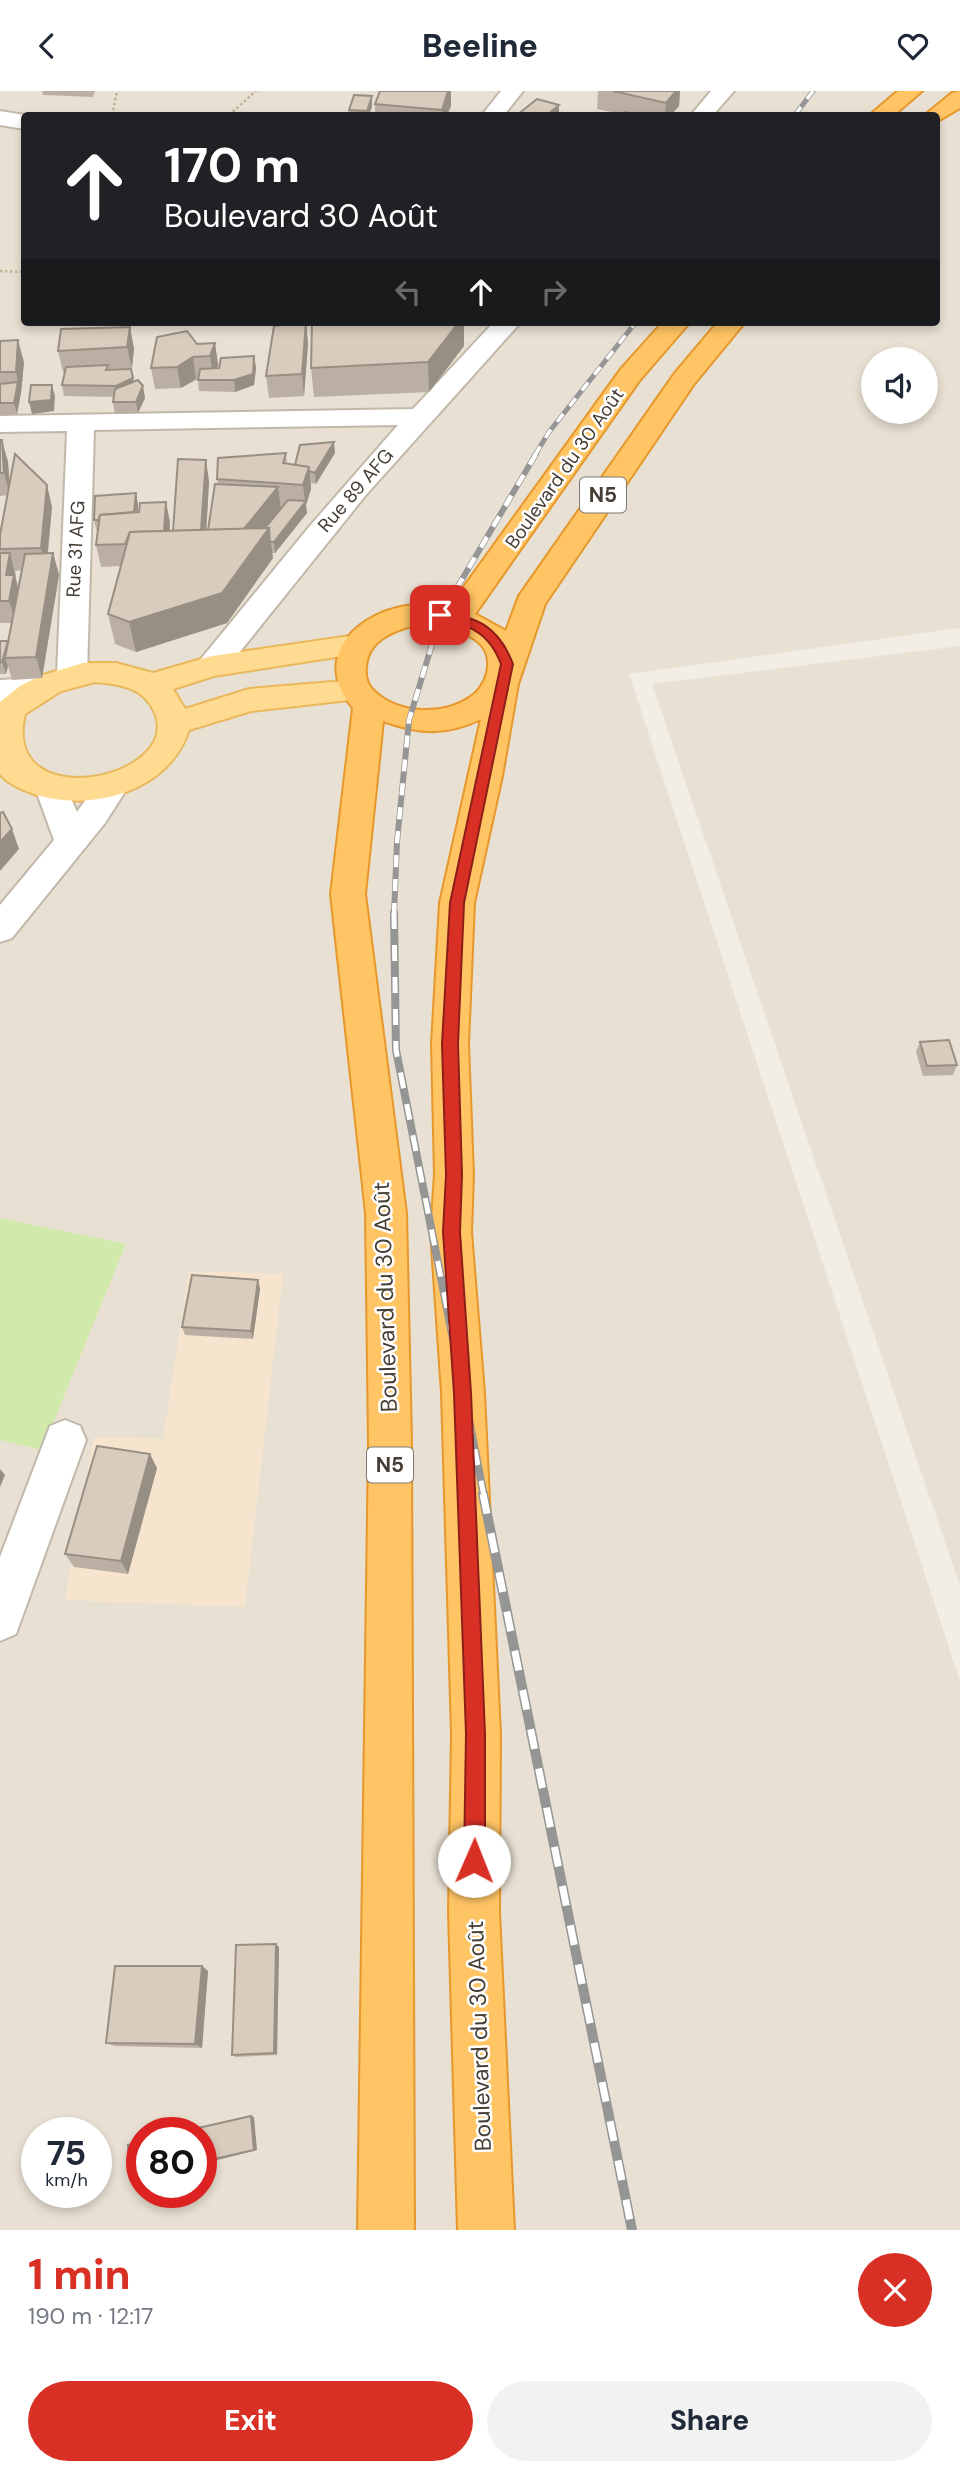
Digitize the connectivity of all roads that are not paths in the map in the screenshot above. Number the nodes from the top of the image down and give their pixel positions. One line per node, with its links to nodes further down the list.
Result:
1 (512, 91): 5 (street)
2 (723, 91): 6 (street)
3 (911, 91): 7 (highway)
4 (960, 97): 8 (highway)
5 (495, 112)
6 (705, 112)
7 (885, 112)
8 (940, 112)
9 (0, 118): 10 (street)
10 (21, 122)
11 (504, 326): 14 (street, Rue 89 AFG)
12 (673, 326): 17 (highway, Boulevard du 30 Août)
13 (729, 326): 21 (highway, Boulevard du 30 Août / N5)
14 (419, 417): 15 (street); 19 (street, Rue 89 AFG)
15 (81, 423): 16 (street); 20 (street, Rue 31 AFG)
16 (0, 424)
17 (457, 618): 18 (highway); 21 (highway)
18 (357, 645): 19 (main road); 23 (highway)
19 (212, 666): 22 (main road)
20 (72, 675): 22 (main road); 24 (main road)
21 (503, 684): 23 (highway); 33 (highway, Boulevard du 30 Août / N5)
22 (150, 685): 25 (main road)
23 (362, 697): 25 (main road); 32 (highway, Boulevard du 30 Août / N5)
24 (12, 700): 27 (main road)
25 (175, 723): 26 (main road)
26 (114, 784): 27 (main road); 28 (street)
27 (26, 786): 28 (street)
28 (71, 842): 29 (street)
29 (0, 929)
30 (65, 1440): 31 (street)
31 (0, 1618)
32 (386, 2230)
33 (486, 2230)

